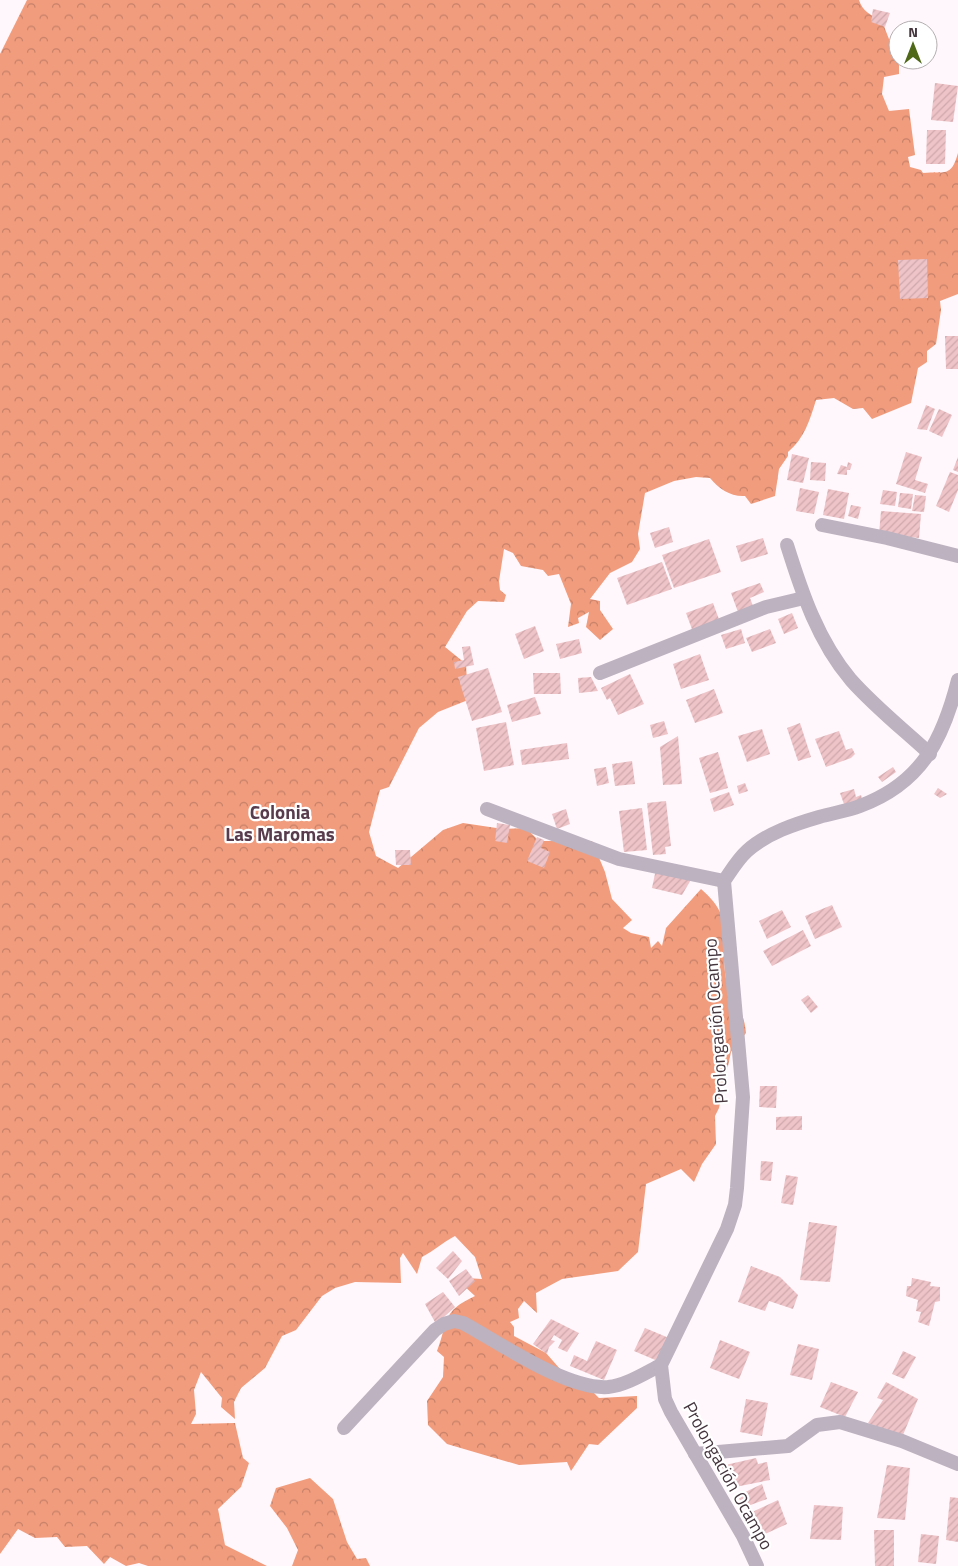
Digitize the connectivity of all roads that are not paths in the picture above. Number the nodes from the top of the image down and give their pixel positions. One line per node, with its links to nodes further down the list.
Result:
1 (822, 525): 3 (street)
2 (787, 545): 4 (street)
3 (958, 556)
4 (804, 598): 5 (street); 7 (street)
5 (600, 673)
6 (958, 680): 7 (street)
7 (930, 754): 9 (street)
8 (487, 809): 9 (street)
9 (724, 881): 10 (street, Prolongación Ocampo)
10 (661, 1365): 11 (street); 12 (street, Prolongación Ocampo)
11 (344, 1428)
12 (695, 1454): 13 (street); 14 (street, Prolongación Ocampo)
13 (958, 1464)
14 (757, 1566)

